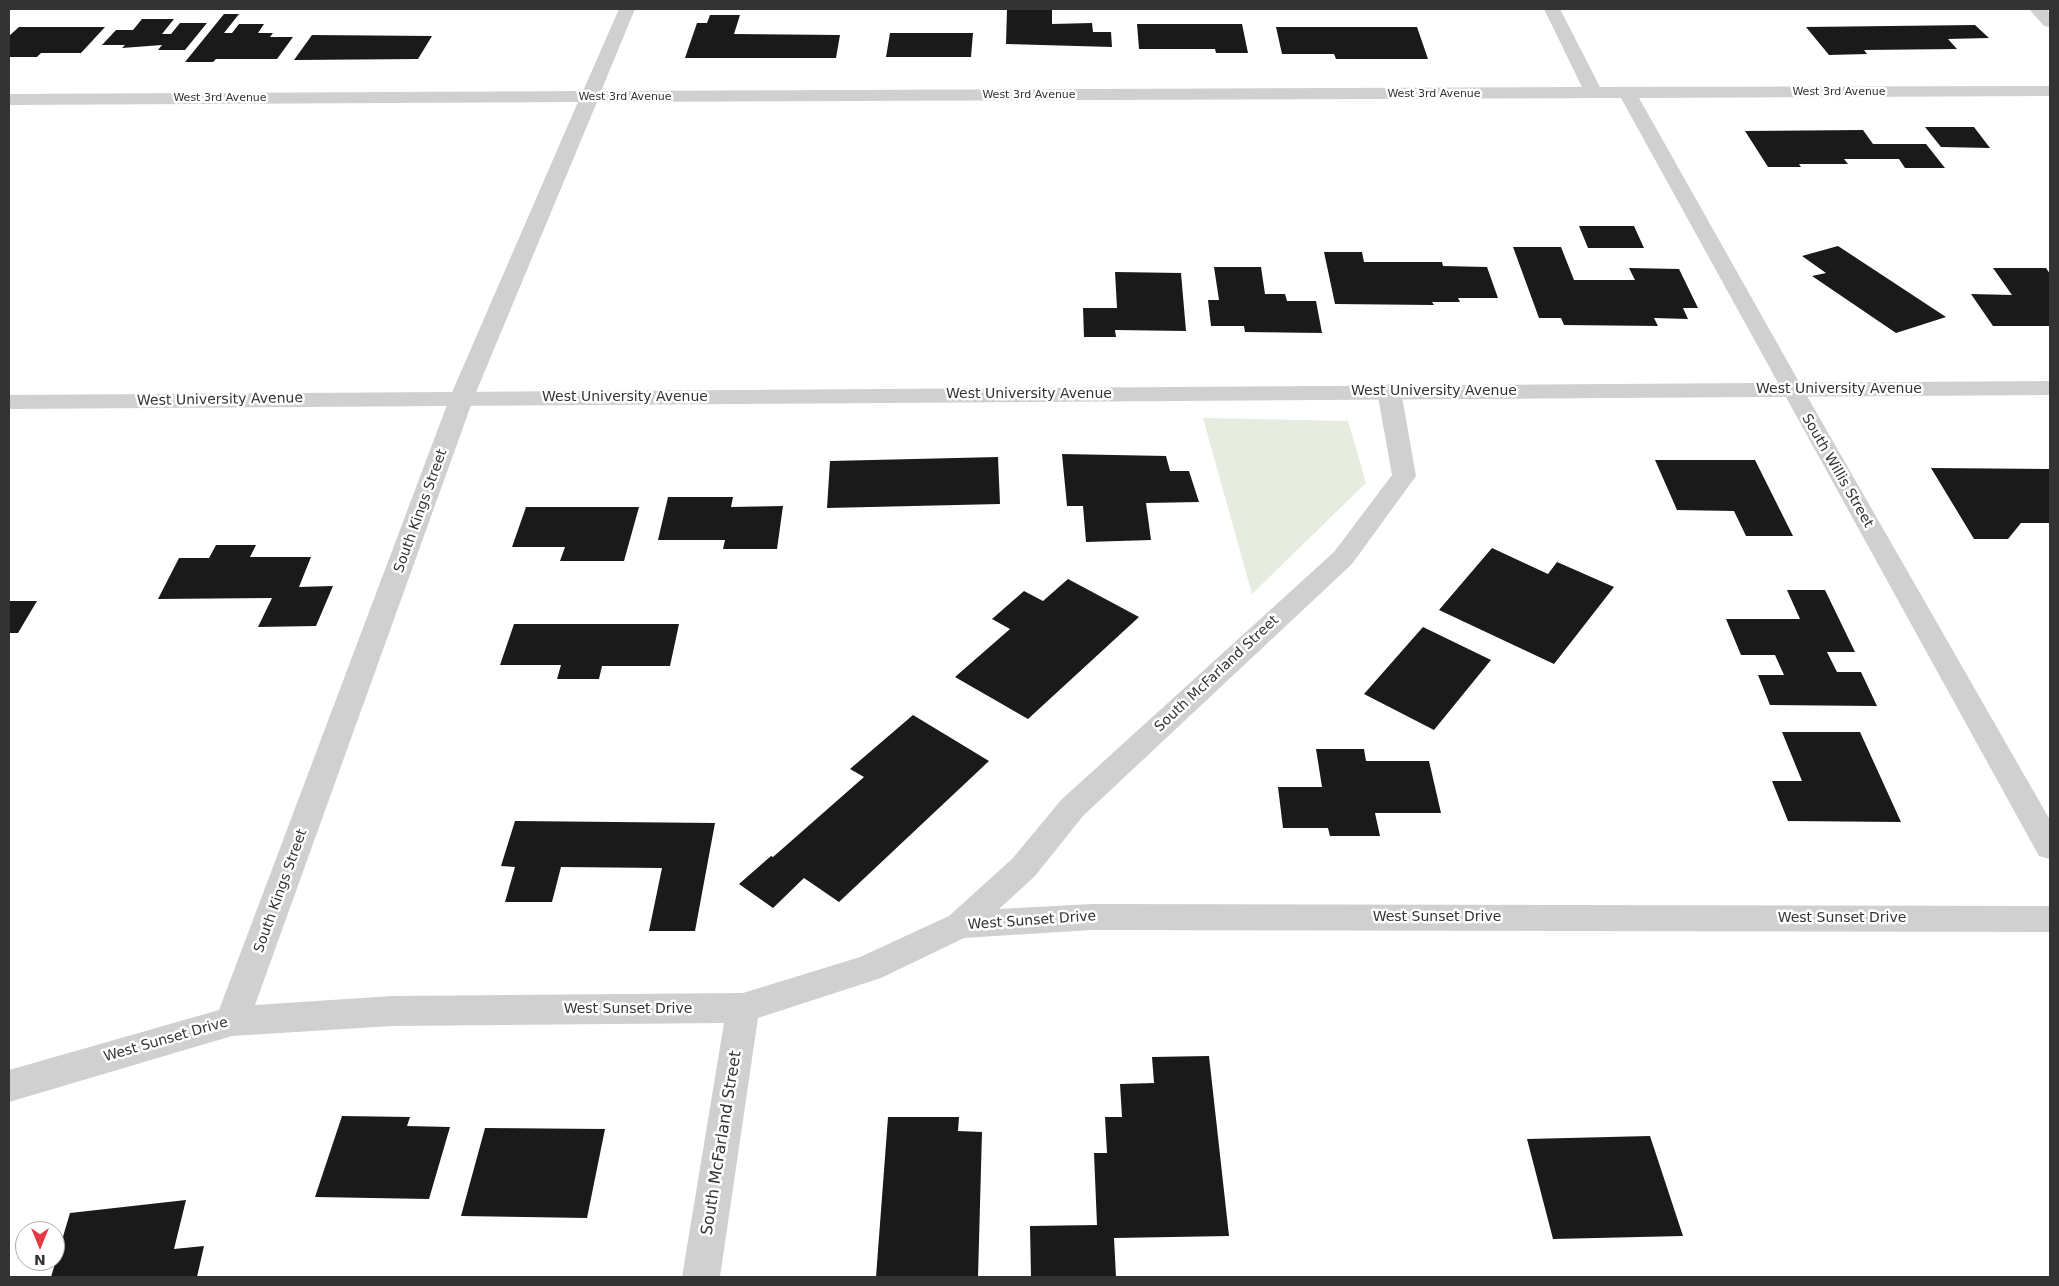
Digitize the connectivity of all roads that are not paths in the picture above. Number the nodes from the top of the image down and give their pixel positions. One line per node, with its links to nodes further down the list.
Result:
1 (626, 9): 8 (street, South Kings Street)
2 (1552, 9): 6 (street)
3 (2037, 9): 4 (street)
4 (2050, 22)
5 (2050, 92): 7 (street, West 3rd Avenue)
6 (1594, 93): 7 (street, West 3rd Avenue); 8 (street, West 3rd Avenue)
7 (1627, 93): 11 (street, South Willis Street)
8 (590, 96): 9 (street, West 3rd Avenue); 13 (street, South Kings Street)
9 (9, 99)
10 (2050, 388): 11 (street, West University Avenue)
11 (1791, 389): 12 (street, West University Avenue); 15 (street, South Willis Street)
12 (1389, 391): 13 (street, West University Avenue); 17 (street, South McFarland Street)
13 (462, 397): 14 (street, West University Avenue); 19 (street, South Kings Street)
14 (9, 402)
15 (2050, 847)
16 (2050, 919): 17 (street, West Sunset Drive)
17 (960, 925): 18 (street, West Sunset Drive)
18 (742, 1008): 19 (street, West Sunset Drive); 21 (street, South McFarland Street)
19 (232, 1021): 20 (street, West Sunset Drive)
20 (9, 1086)
21 (701, 1277)

